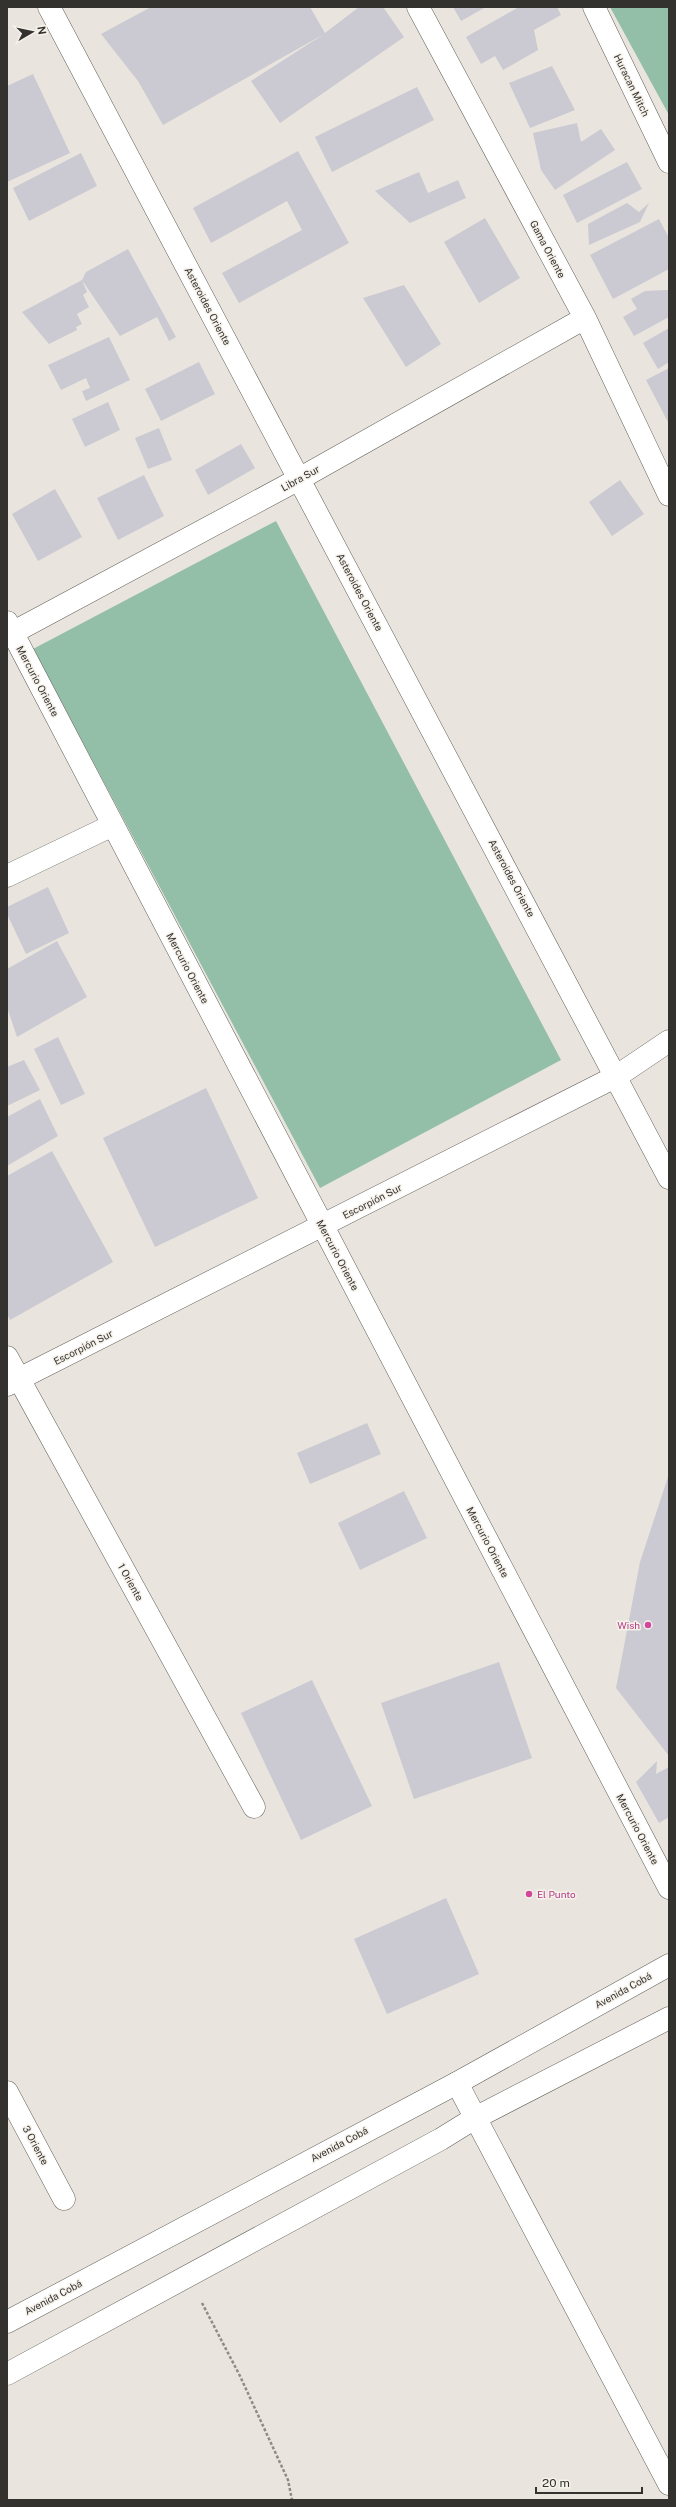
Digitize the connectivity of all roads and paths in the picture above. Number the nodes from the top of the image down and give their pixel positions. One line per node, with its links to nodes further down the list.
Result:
1 (49, 7): 6 (street, Asteroides Oriente)
2 (418, 7): 5 (street, Gama Oriente)
3 (594, 7): 4 (street, Huracan Mitch)
4 (669, 162)
5 (585, 318): 6 (street, Libra Sur); 7 (street, Gama Oriente)
6 (299, 479): 8 (street, Libra Sur); 12 (street, Asteroides Oriente)
7 (669, 495)
8 (10, 628): 9 (street, Mercurio Oriente)
9 (113, 825): 10 (street); 14 (street, Mercurio Oriente)
10 (7, 876)
11 (669, 1041): 12 (street, Escorpión Sur)
12 (617, 1076): 13 (street, Asteroides Oriente); 14 (street, Escorpión Sur)
13 (669, 1178)
14 (323, 1226): 16 (street, Escorpión Sur); 18 (street, Mercurio Oriente)
15 (7, 1357): 16 (street, 1 Oriente)
16 (13, 1382): 17 (street, 1 Oriente)
17 (254, 1807)
18 (669, 1888)
19 (669, 1964): 21 (street, Avenida Cobá)
20 (669, 2018): 23 (street)
21 (456, 2083): 23 (street); 26 (street, Avenida Cobá)
22 (7, 2092): 24 (street, 3 Oriente)
23 (475, 2118): 25 (street); 28 (street)
24 (64, 2199)
25 (188, 2276): 27 (street); 29 (path)
26 (7, 2322)
27 (7, 2374)
28 (669, 2484)
29 (292, 2500)

